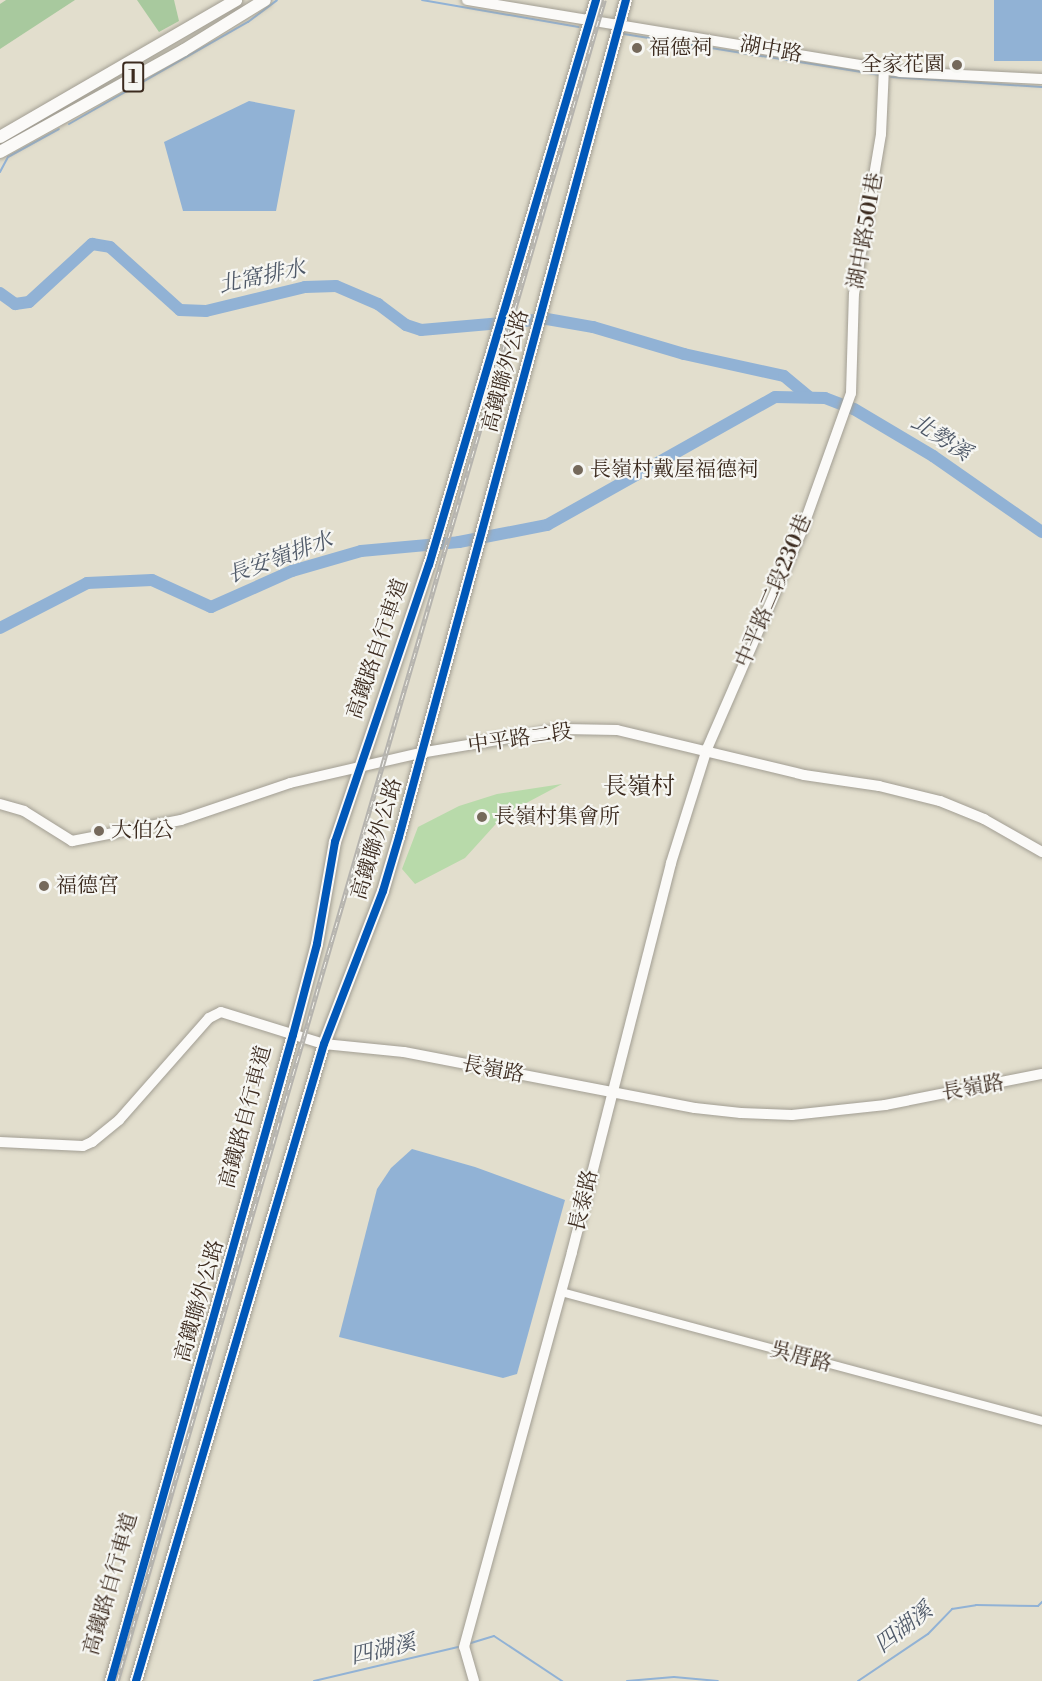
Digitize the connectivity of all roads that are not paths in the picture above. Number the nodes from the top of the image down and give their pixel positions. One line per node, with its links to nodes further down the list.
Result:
1 (236, 0): 10 (main road, 1)
2 (265, 0): 11 (main road, 1)
3 (467, 0): 6 (street, 湖中路)
4 (596, 0): 6 (main road, 高鐵聯外公路)
5 (626, 0): 7 (main road, 高鐵聯外公路)
6 (591, 20): 7 (street, 湖中路); 15 (main road, 高鐵聯外公路)
7 (620, 23): 8 (street, 湖中路); 14 (main road, 高鐵聯外公路)
8 (884, 69): 9 (street, 湖中路); 12 (street, 湖中路501巷)
9 (1042, 79)
10 (0, 137)
11 (0, 152)
12 (840, 432): 13 (street, 中平路二段230巷)
13 (707, 749): 14 (street, 中平路二段); 17 (street, 中平路二段); 21 (street, 長泰路)
14 (420, 753): 15 (street, 中平路二段); 19 (main road, 高鐵聯外公路)
15 (360, 766): 16 (street, 中平路二段); 18 (main road, 高鐵聯外公路)
16 (0, 804)
17 (1042, 852)
18 (293, 1035): 19 (street, 長嶺路); 22 (street, 長嶺路); 25 (main road, 高鐵聯外公路)
19 (324, 1044): 21 (street, 長嶺路); 26 (main road, 高鐵聯外公路)
20 (1042, 1074): 21 (street, 長嶺路)
21 (609, 1092): 23 (street, 長泰路)
22 (0, 1142)
23 (561, 1292): 24 (street, 吳厝路); 27 (street, 長泰路)
24 (1042, 1421)
25 (111, 1681)
26 (136, 1681)
27 (474, 1681)

